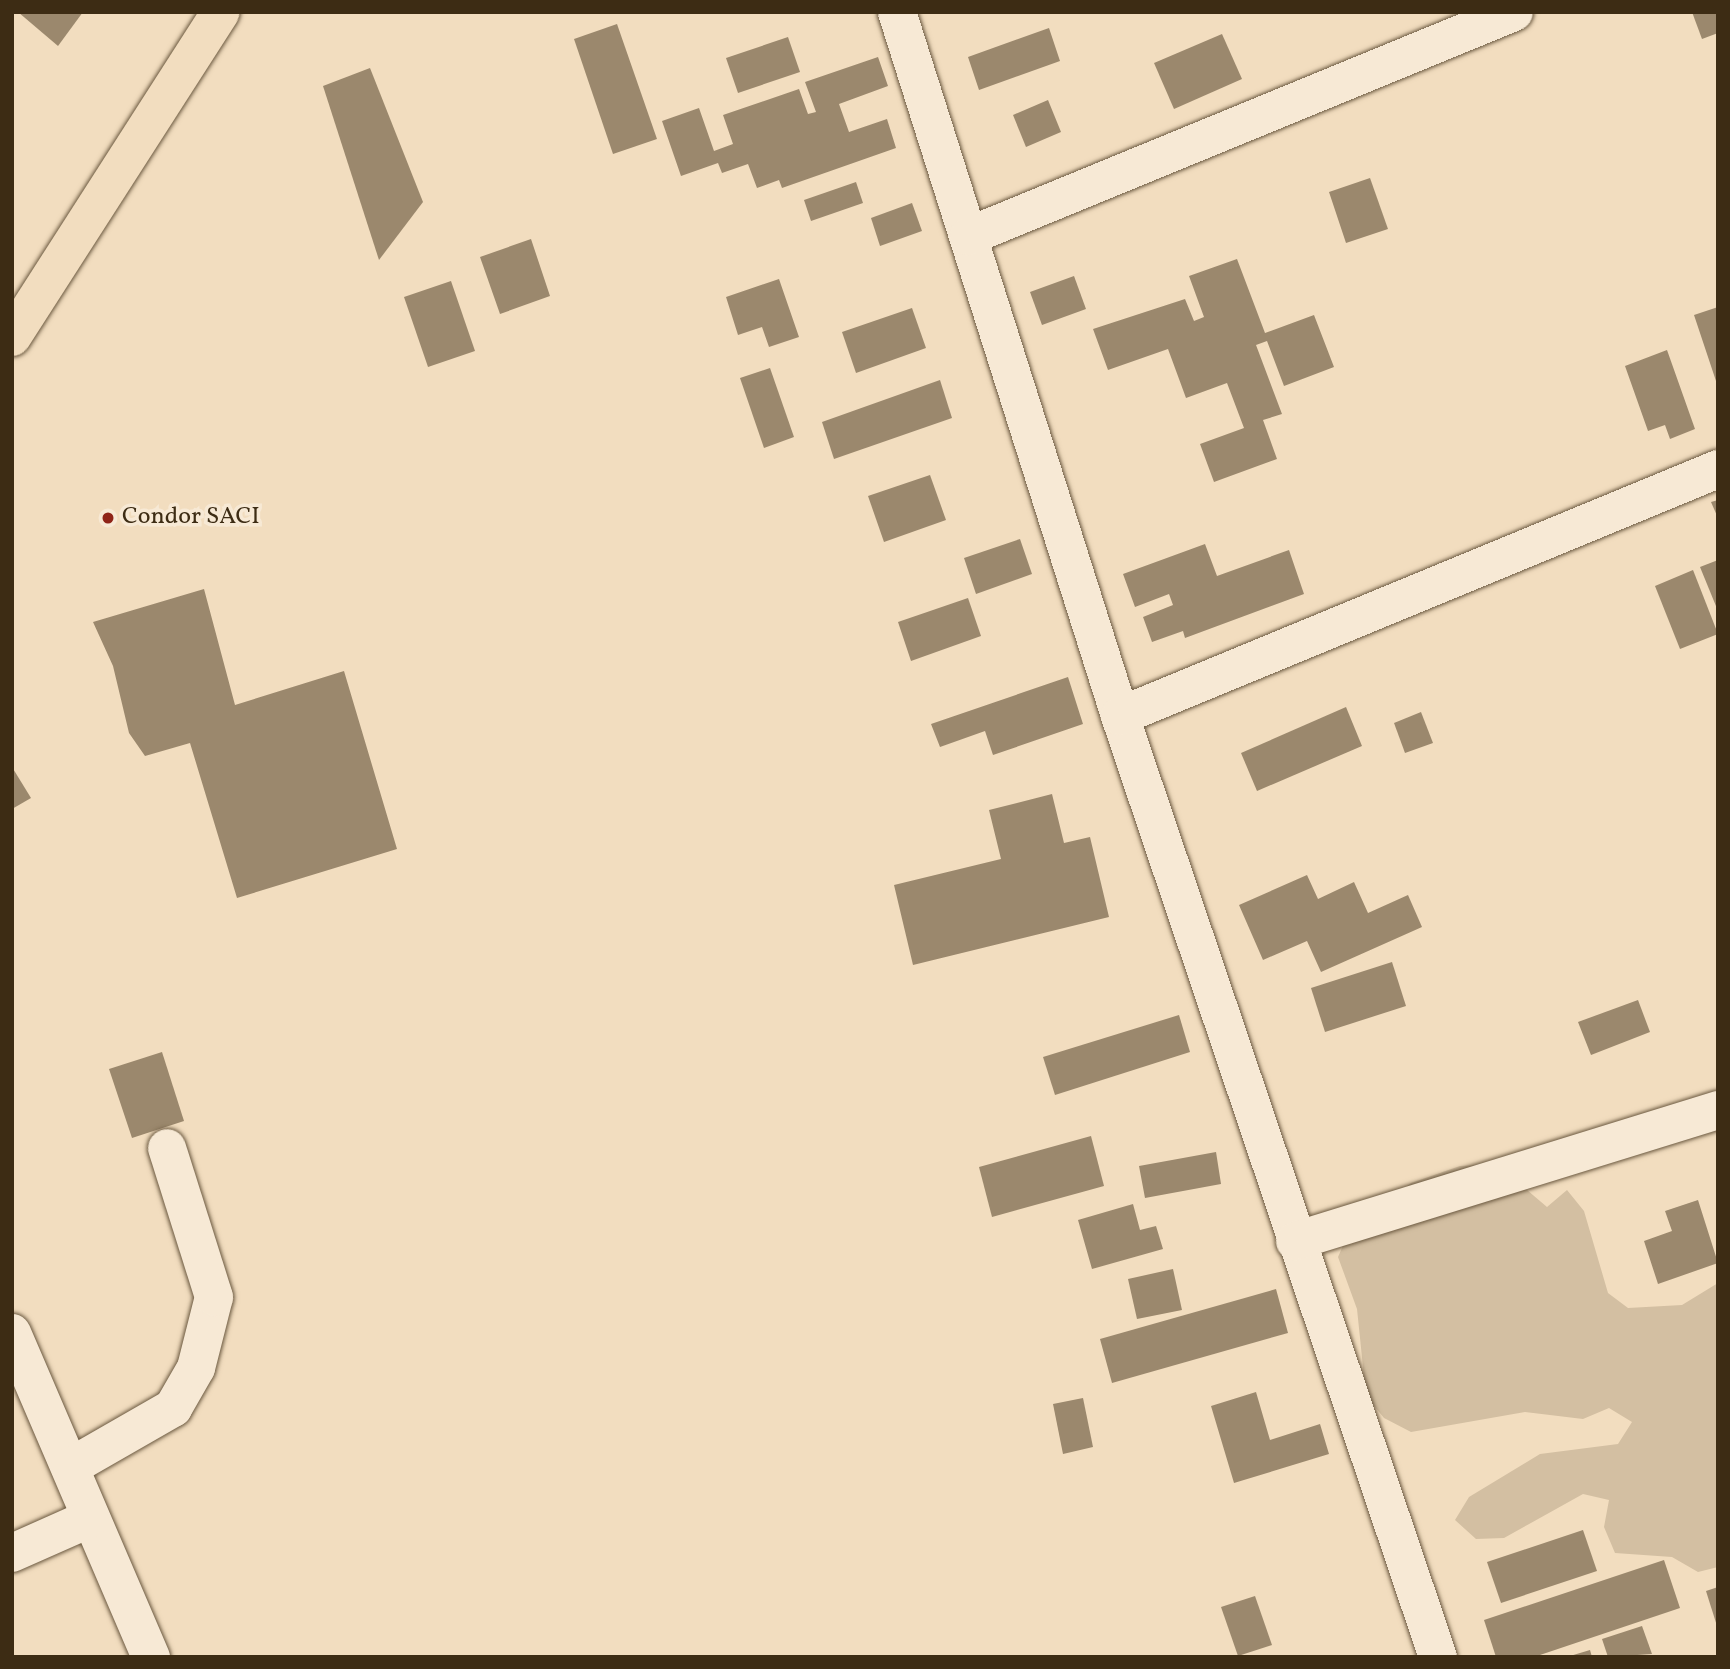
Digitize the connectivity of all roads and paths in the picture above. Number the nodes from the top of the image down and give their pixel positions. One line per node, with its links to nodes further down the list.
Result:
1 (221, 12): 5 (main road)
2 (897, 12): 4 (street)
3 (1514, 12): 4 (street)
4 (969, 236): 7 (street)
5 (12, 337)
6 (1718, 469): 7 (street)
7 (1120, 716): 10 (street)
8 (1718, 1110): 10 (street)
9 (167, 1148): 12 (street)
10 (1295, 1241): 16 (street)
11 (12, 1333): 12 (street)
12 (69, 1467): 13 (street)
13 (91, 1518): 14 (street); 15 (street)
14 (12, 1553)
15 (151, 1657)
16 (1438, 1657)

